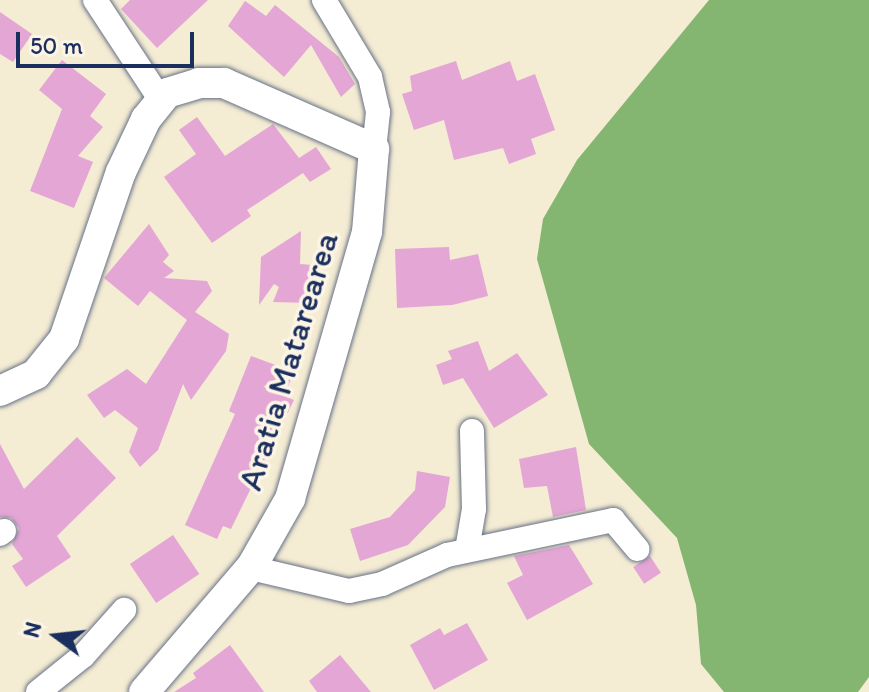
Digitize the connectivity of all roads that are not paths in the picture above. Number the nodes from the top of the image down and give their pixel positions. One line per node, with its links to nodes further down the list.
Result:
1 (95, 0): 3 (street)
2 (324, 0): 4 (street)
3 (160, 99): 4 (main road); 5 (main road)
4 (374, 149): 9 (main road, Aratia Matarearea)
5 (2, 382)
6 (472, 431): 8 (street)
7 (637, 549): 8 (street)
8 (467, 550): 9 (street)
9 (251, 568): 11 (main road, Aratia Matarearea)
10 (124, 610): 12 (street)
11 (164, 669): 13 (street); 14 (main road, Aratia Matarearea)
12 (38, 692)
13 (125, 692)
14 (144, 692)

